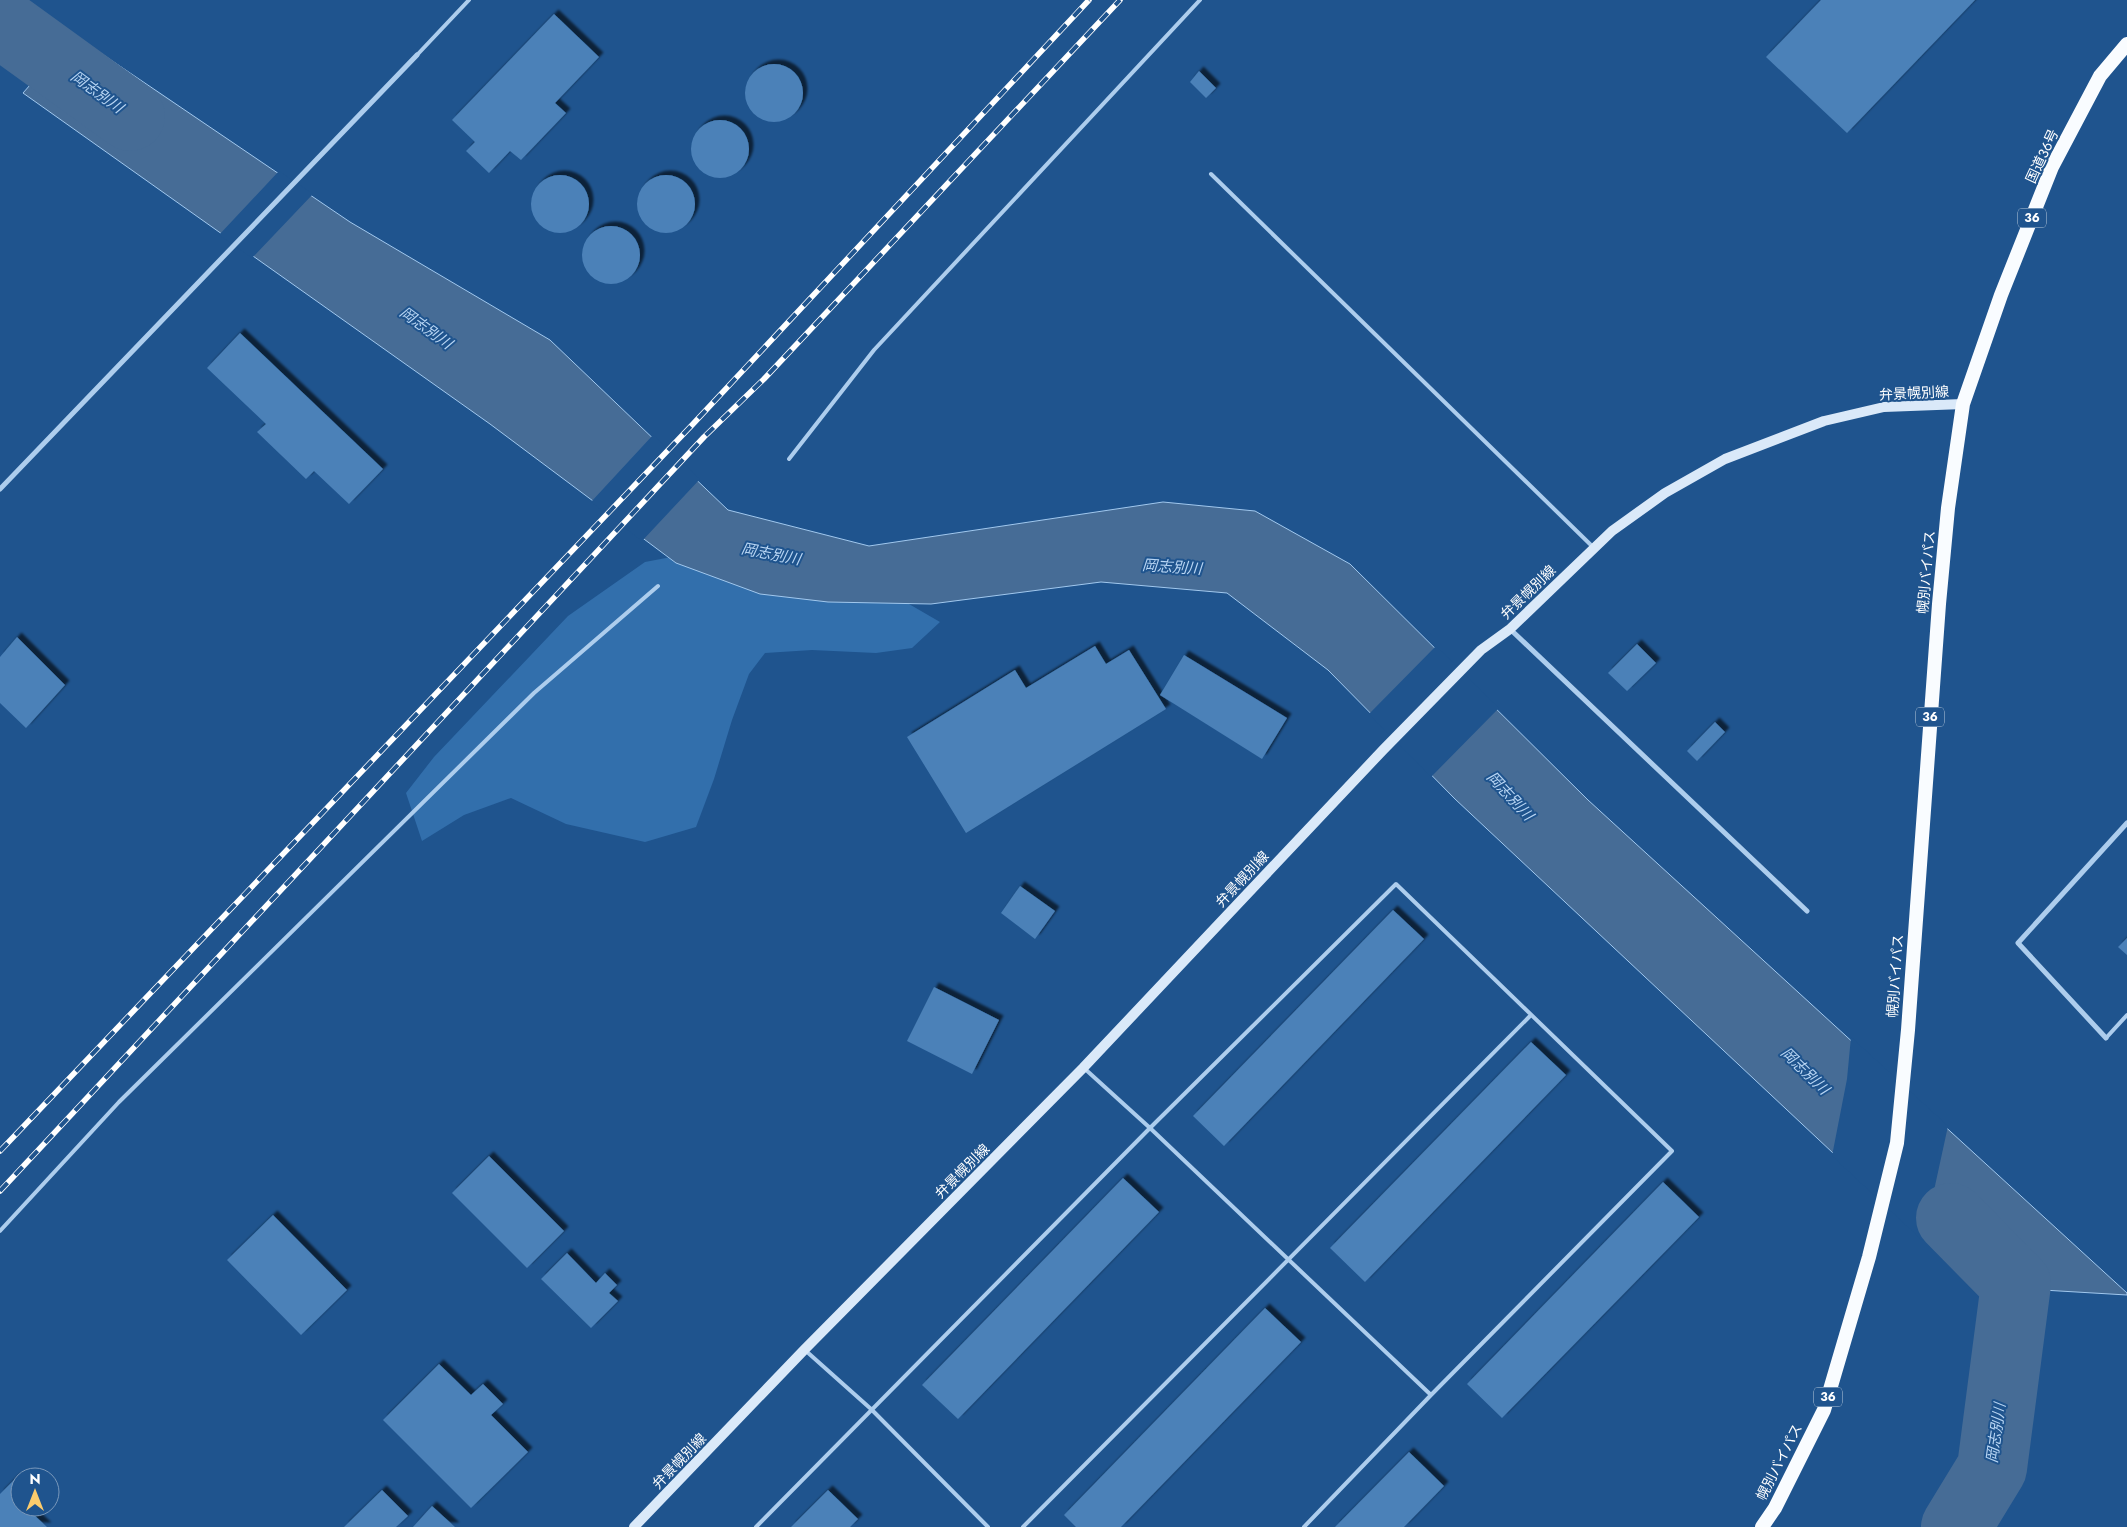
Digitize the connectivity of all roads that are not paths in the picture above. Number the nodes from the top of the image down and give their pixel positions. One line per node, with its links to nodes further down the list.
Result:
1 (469, 0): 4 (lane)
2 (1200, 0): 7 (lane)
3 (2127, 44): 6 (highway, 国道36号 / 36)
4 (417, 55): 8 (street)
5 (1211, 174): 9 (lane)
6 (1963, 404): 9 (main road, 弁景幌別線); 29 (highway, 幌別バイパス / 36)
7 (789, 459)
8 (0, 489)
9 (1594, 548): 11 (main road, 弁景幌別線)
10 (658, 586): 19 (lane)
11 (1510, 629): 13 (street); 17 (main road, 弁景幌別線)
12 (2127, 823): 16 (street)
13 (1807, 911)
14 (2127, 1015): 16 (lane)
15 (1530, 1016): 18 (lane); 20 (lane); 22 (lane)
16 (2106, 1038)
17 (1083, 1068): 18 (lane); 21 (main road, 弁景幌別線)
18 (1150, 1128): 20 (lane); 23 (lane)
19 (0, 1231)
20 (1288, 1260): 22 (lane); 27 (lane)
21 (804, 1350): 23 (lane); 24 (main road, 弁景幌別線)
22 (1431, 1395): 28 (lane)
23 (871, 1409): 25 (lane); 26 (lane)
24 (634, 1527)
25 (756, 1527)
26 (988, 1527)
27 (1023, 1527)
28 (1304, 1527)
29 (1762, 1527)

